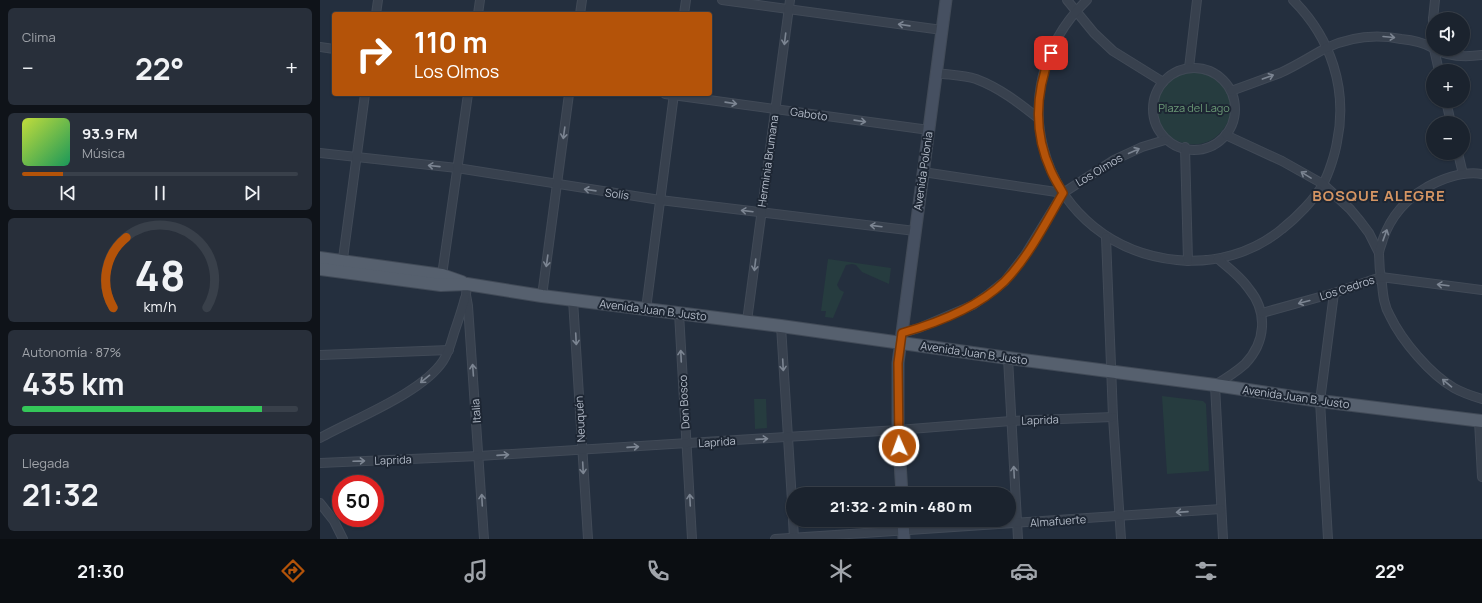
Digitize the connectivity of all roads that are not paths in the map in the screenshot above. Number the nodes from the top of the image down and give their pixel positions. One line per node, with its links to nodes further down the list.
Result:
1 (378, 0): 15 (street)
2 (480, 0): 16 (street)
3 (582, 0): 17 (street)
4 (686, 0): 18 (street)
5 (722, 0): 13 (street)
6 (790, 0): 13 (street, Herminia Brumana)
7 (946, 0): 20 (main road, Avenida Polonia)
8 (1067, 0): 14 (street)
9 (1087, 0): 14 (street)
10 (1197, 0): 27 (street)
11 (1293, 0): 23 (street)
12 (1435, 0): 19 (street)
13 (788, 9): 20 (street, one-way to 13); 36 (street, Herminia Brumana, one-way to 36)
14 (1076, 11): 29 (street); 37 (street)
15 (376, 12)
16 (478, 12)
17 (580, 12)
18 (684, 12)
19 (1434, 12)
20 (942, 30): 28 (main road, Avenida Polonia)
21 (1426, 44): 23 (street, one-way to 21)
22 (320, 47): 24 (street)
23 (1328, 48): 30 (street, one-way to 23); 49 (street)
24 (332, 49)
25 (1482, 55): 26 (street)
26 (1470, 56)
27 (1189, 68): 29 (street); 30 (street)
28 (936, 73): 37 (street); 38 (main road, Avenida Polonia)
29 (1163, 82): 40 (street)
30 (1231, 91): 39 (street)
31 (365, 96): 43 (street)
32 (468, 96): 45 (street)
33 (569, 96): 50 (street, one-way to 50)
34 (674, 96): 52 (street)
35 (681, 96): 36 (street, Gaboto, one-way to 36)
36 (775, 109): 38 (street, Gaboto, one-way to 38); 53 (street, Herminia Brumana)
37 (1038, 118): 51 (street)
38 (929, 130): 46 (main road, Avenida Polonia)
39 (1226, 134): 41 (street); 49 (street, one-way to 39)
40 (1165, 140): 41 (street); 51 (street, Los Olmos, one-way to 40)
41 (1185, 147): 59 (street)
42 (320, 152): 43 (street, Solís)
43 (356, 157): 45 (street, Solís, one-way to 43); 60 (street)
44 (1460, 160): 47 (street)
45 (457, 168): 50 (street, Solís); 62 (street)
46 (923, 172): 51 (street); 54 (main road, Avenida Polonia)
47 (1463, 174): 48 (street); 56 (street, one-way to 47)
48 (1482, 174)
49 (1323, 184): 56 (street); 58 (street)
50 (557, 185): 52 (street, Solís, one-way to 50); 67 (street, one-way to 67)
51 (1063, 193): 55 (street); 74 (street, Los Olmos)
52 (660, 200): 53 (street, Solís, one-way to 52); 69 (street)
53 (762, 213): 54 (street, Solís, one-way to 53); 72 (street, Herminia Brumana, one-way to 72)
54 (915, 231): 74 (main road, Avenida Polonia)
55 (1106, 237): 59 (street); 78 (street)
56 (1379, 253): 63 (street)
57 (320, 258): 60 (main road, Avenida Juan B. Justo)
58 (1218, 258): 59 (street); 71 (street)
59 (1188, 261)
60 (342, 266): 61 (main road, Avenida Juan B. Justo); 62 (main road, Avenida Juan B. Justo); 64 (main road, Avenida Juan B. Justo)
61 (320, 269)
62 (442, 274): 64 (main road, Avenida Juan B. Justo)
63 (1381, 277): 65 (street, Los Cedros, one-way to 63); 66 (street, Los Cedros); 80 (street, one-way to 63)
64 (466, 290): 67 (main road, Avenida Juan B. Justo); 75 (street); 90 (street, Italia, one-way to 64)
65 (1482, 290)
66 (1334, 293): 71 (street, Los Cedros, one-way to 71); 81 (street)
67 (542, 296): 68 (main road, Avenida Juan B. Justo)
68 (573, 300): 69 (main road, Avenida Juan B. Justo); 89 (street, Neuquén, one-way to 89)
69 (646, 309): 70 (main road, Avenida Juan B. Justo)
70 (679, 313): 72 (main road, Avenida Juan B. Justo); 88 (street, Don Bosco, one-way to 70)
71 (1262, 313): 79 (street)
72 (747, 322): 73 (main road, Avenida Juan B. Justo)
73 (781, 326): 74 (main road, Avenida Juan B. Justo); 86 (street, one-way to 86)
74 (901, 338): 77 (main road, Avenida Juan B. Justo); 85 (main road, Avenida Polonia)
75 (449, 350): 76 (street); 87 (street, one-way to 87)
76 (320, 355)
77 (1008, 358): 78 (main road, Avenida Juan B. Justo); 83 (street)
78 (1111, 371): 79 (main road, Avenida Juan B. Justo); 82 (street)
79 (1215, 385): 81 (main road, Avenida Juan B. Justo); 96 (street)
80 (1482, 399)
81 (1320, 401): 84 (main road, Avenida Juan B. Justo); 110 (street)
82 (1113, 417): 83 (street, Laprida); 97 (street)
83 (1011, 421): 85 (street, Laprida); 98 (street, one-way to 83)
84 (1480, 421): 92 (street)
85 (898, 430): 86 (street, Laprida); 94 (main road, Avenida Polonia)
86 (788, 437): 88 (street, Laprida, one-way to 86); 93 (street)
87 (320, 438)
88 (686, 444): 89 (street, Laprida, one-way to 88); 105 (street, Don Bosco, one-way to 88)
89 (582, 450): 90 (street, Laprida, one-way to 89); 104 (street, Neuquén, one-way to 104)
90 (479, 456): 91 (street, Laprida, one-way to 90); 103 (street, Italia, one-way to 90)
91 (320, 463)
92 (1482, 477)
93 (791, 487)
94 (902, 487)
95 (320, 503): 102 (street)
96 (1221, 509): 97 (street, Almafuerte, one-way to 97); 109 (street)
97 (1119, 516): 98 (street, Almafuerte); 108 (street)
98 (1017, 523): 100 (street, Almafuerte); 107 (street)
99 (793, 527): 101 (street)
100 (904, 530): 101 (street, Almafuerte)
101 (794, 538): 106 (street, Almafuerte)
102 (343, 539)
103 (484, 539)
104 (588, 539)
105 (692, 539)
106 (775, 539)
107 (1018, 539)
108 (1120, 539)
109 (1223, 539)
110 (1328, 539)

